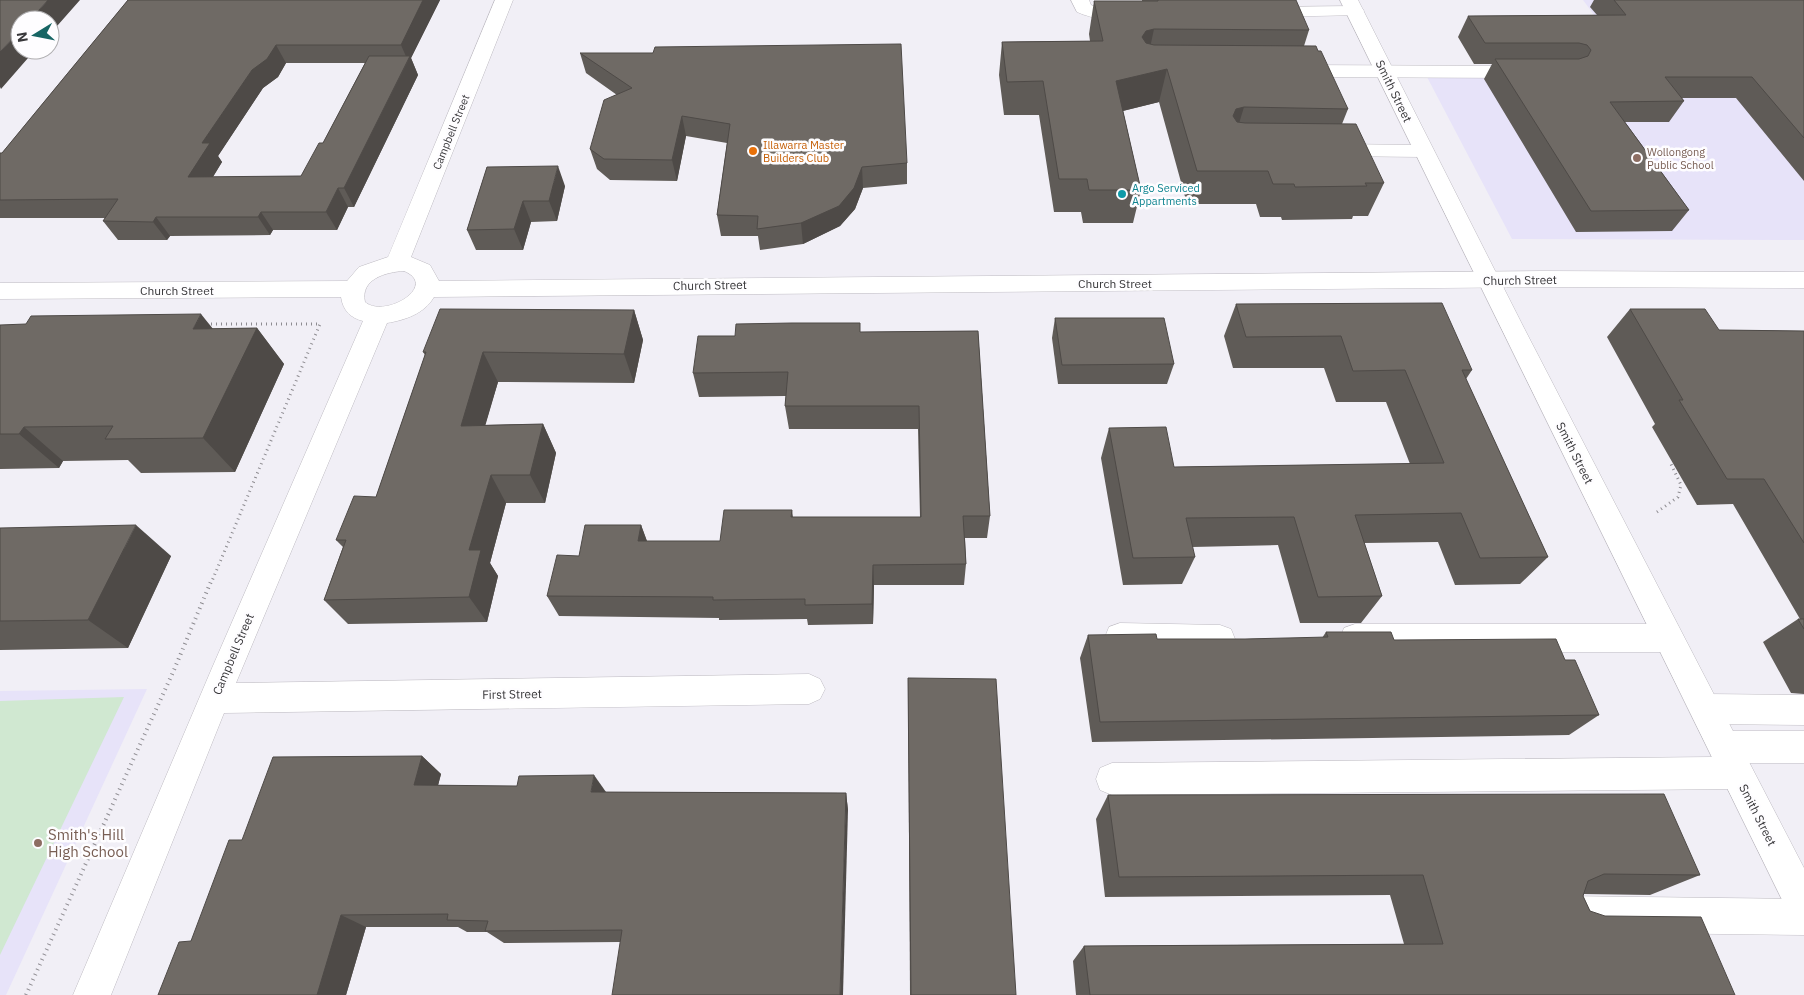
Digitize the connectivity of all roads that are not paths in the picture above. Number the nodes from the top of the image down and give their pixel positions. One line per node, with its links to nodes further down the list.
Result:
1 (504, 0): 11 (street, Campbell Street)
2 (1080, 0): 3 (street)
3 (1120, 0)
4 (1352, 6): 5 (street); 7 (street, Smith Street)
5 (1248, 12)
6 (1272, 71): 7 (street)
7 (1384, 72): 8 (street); 10 (street, Smith Street)
8 (1548, 72)
9 (1309, 150): 10 (street)
10 (1424, 151): 12 (street, Smith Street)
11 (398, 264): 14 (street); 15 (street)
12 (1488, 280): 13 (street, Church Street); 15 (street, Church Street); 19 (street, Smith Street)
13 (1804, 280)
14 (353, 289): 16 (street, Church Street); 17 (street)
15 (426, 289): 17 (street)
16 (0, 291)
17 (378, 315): 23 (street, Campbell Street)
18 (1114, 637): 20 (street)
19 (1668, 638): 21 (street); 24 (street, Smith Street)
20 (1246, 639)
21 (1324, 639)
22 (808, 689): 23 (street, First Street)
23 (215, 698): 32 (street, Campbell Street)
24 (1705, 709): 25 (street); 27 (street, Smith Street)
25 (1804, 710)
26 (1804, 748): 27 (street)
27 (1731, 760): 28 (street); 29 (street, Smith Street)
28 (1112, 779)
29 (1804, 905)
30 (1560, 914): 31 (street)
31 (1804, 917)
32 (92, 995)

